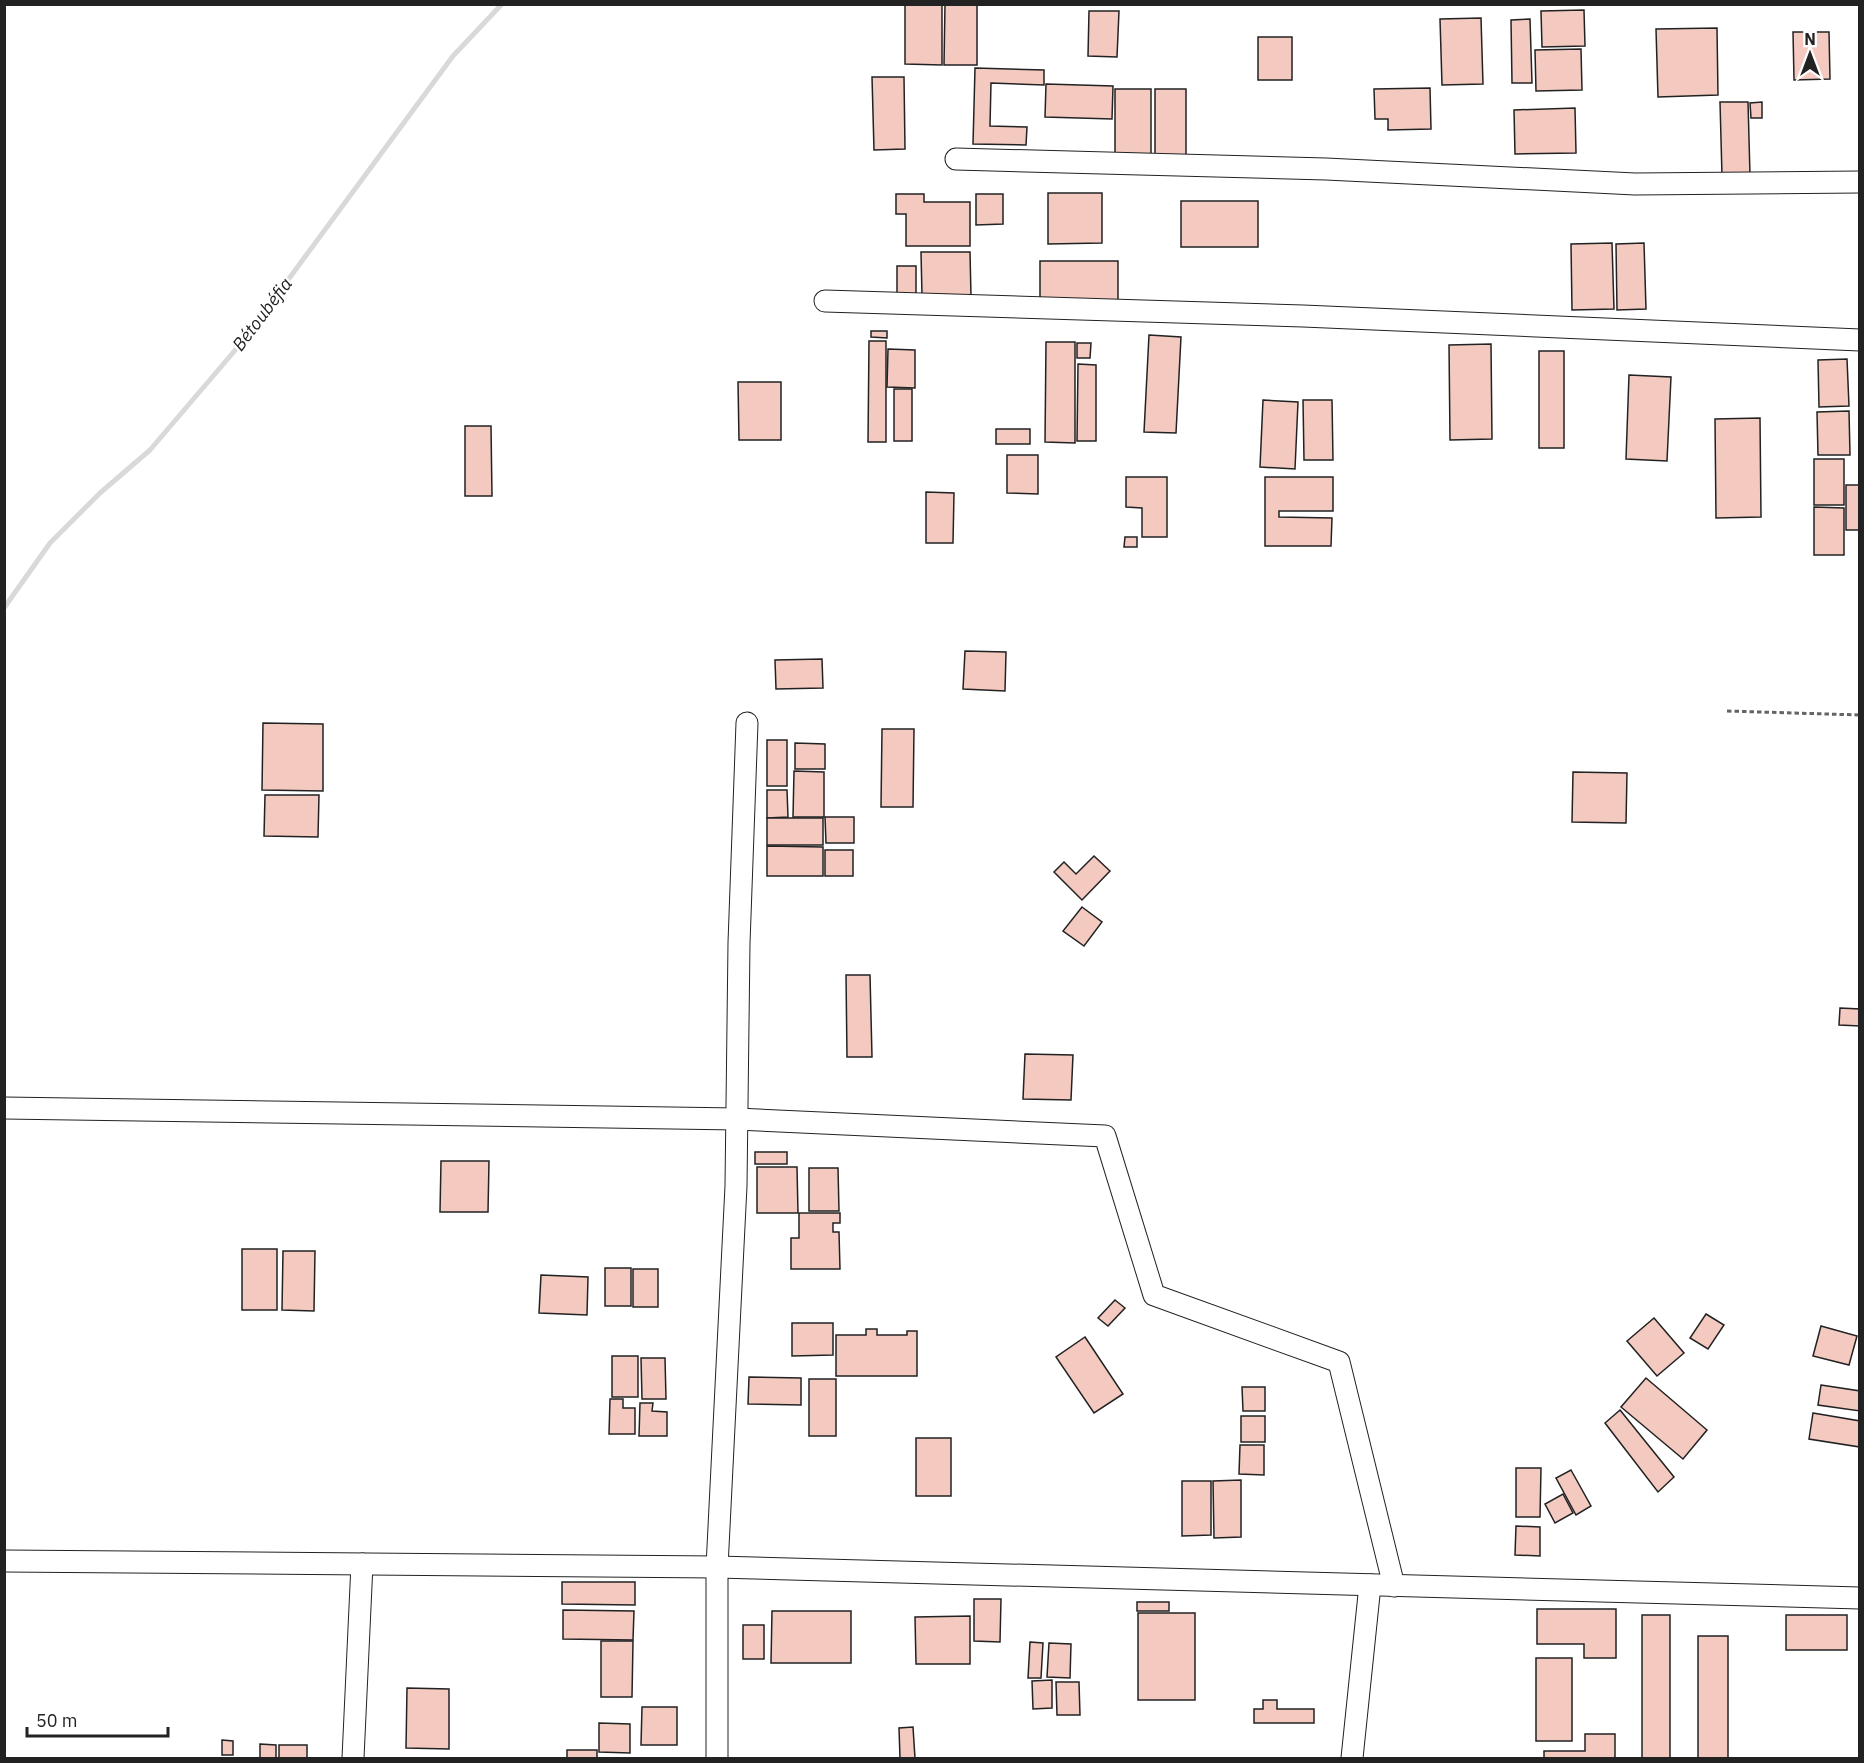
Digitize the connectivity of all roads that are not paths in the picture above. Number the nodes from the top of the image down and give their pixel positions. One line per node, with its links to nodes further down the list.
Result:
1 (957, 159): 2 (street)
2 (1860, 182)
3 (825, 301): 4 (street)
4 (1860, 340)
5 (747, 723): 7 (street)
6 (4, 1108): 7 (street)
7 (737, 1119): 10 (street); 12 (street)
8 (4, 1561): 9 (street)
9 (362, 1564): 10 (street); 14 (street)
10 (717, 1567): 11 (street); 15 (street)
11 (1370, 1585): 12 (street); 16 (street)
12 (1394, 1586): 13 (street)
13 (1860, 1598)
14 (353, 1758)
15 (717, 1758)
16 (1352, 1758)

